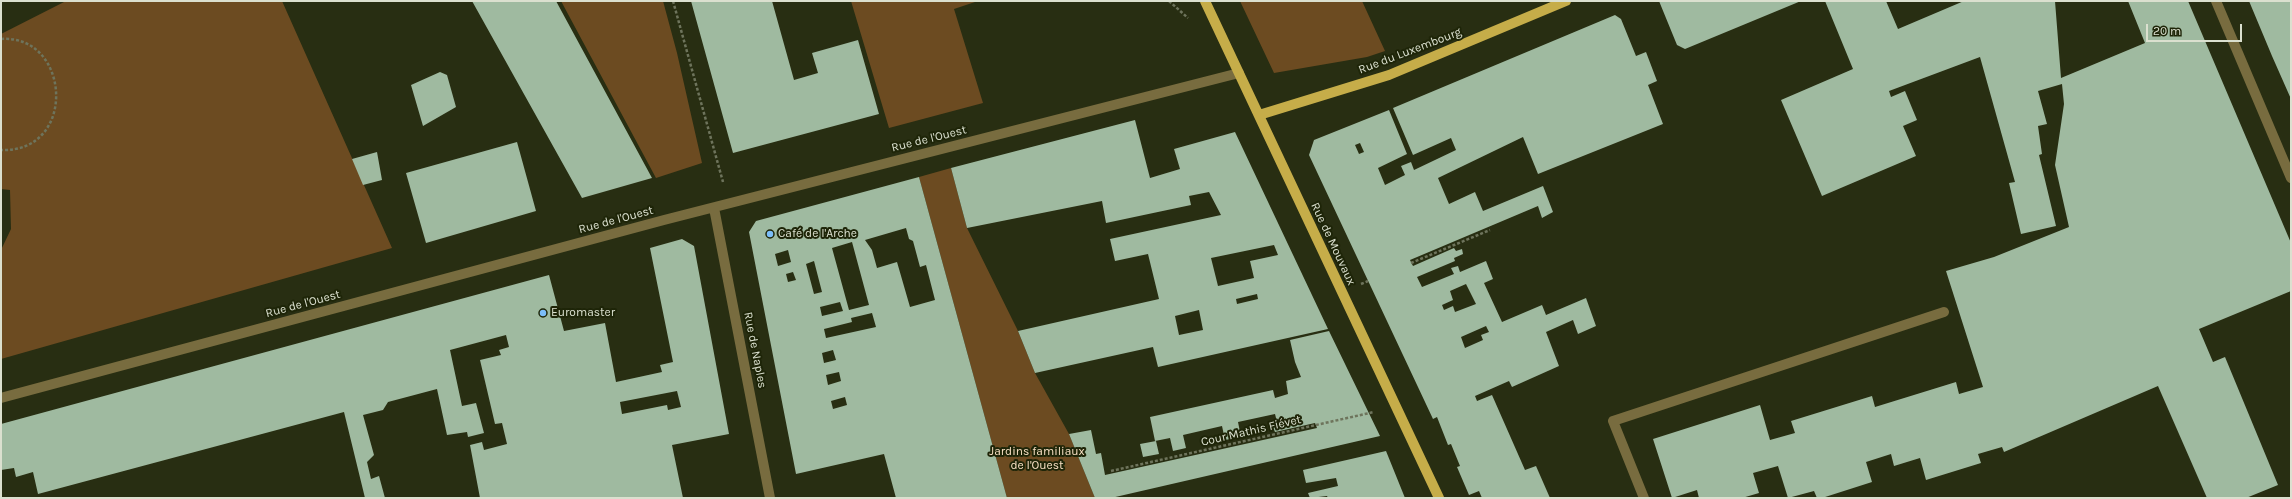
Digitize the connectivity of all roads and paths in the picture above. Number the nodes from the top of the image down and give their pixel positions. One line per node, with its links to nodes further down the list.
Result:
1 (673, 1): 10 (path)
2 (1205, 1): 6 (main road, Rue de Mouvaux)
3 (1566, 1): 7 (main road, Rue du Luxembourg)
4 (2216, 1): 9 (street)
5 (1, 39): 8 (path)
6 (1239, 73): 7 (main road, Rue de Mouvaux); 10 (street, Rue de l'Ouest)
7 (1259, 115): 16 (main road, Rue de Mouvaux)
8 (1, 150)
9 (2291, 178)
10 (729, 203): 11 (street, Rue de l'Ouest)
11 (714, 208): 15 (street, Rue de l'Ouest); 18 (street, Rue de Naples)
12 (1490, 230): 13 (path)
13 (1411, 263)
14 (1944, 312): 20 (street)
15 (1, 398)
16 (1395, 406): 17 (path, Cour Mathis Fiévet); 19 (main road, Rue de Mouvaux)
17 (1111, 471)
18 (770, 498)
19 (1439, 498)
20 (1644, 498)

